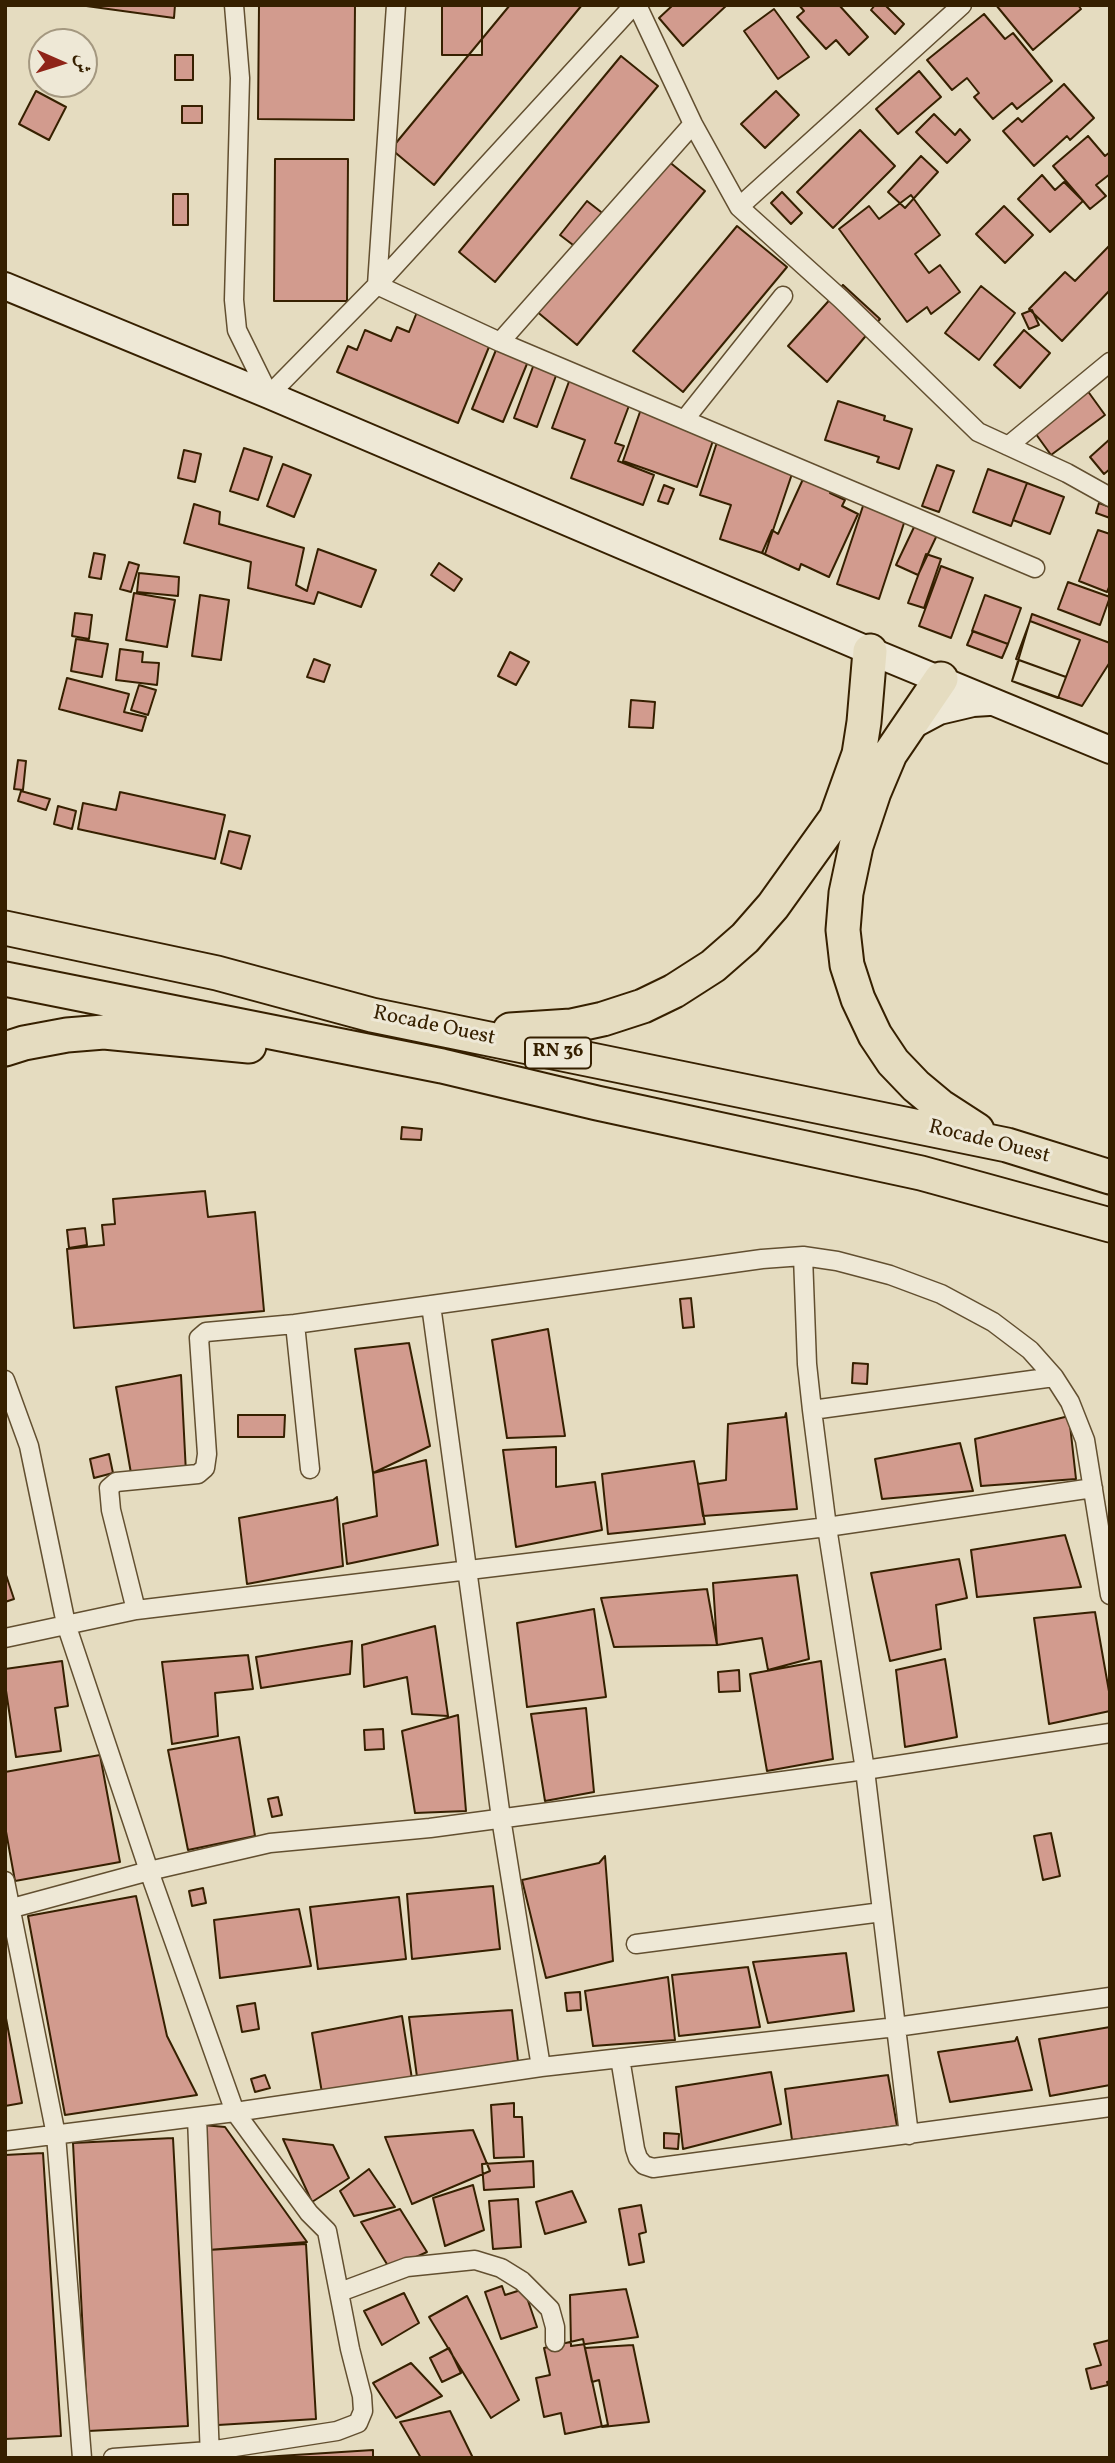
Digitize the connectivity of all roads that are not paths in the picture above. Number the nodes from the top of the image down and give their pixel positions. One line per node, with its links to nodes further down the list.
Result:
1 (234, 5): 12 (street)
2 (396, 5): 7 (street)
3 (635, 5): 5 (street); 7 (street)
4 (962, 5): 6 (street)
5 (693, 124): 6 (street); 10 (street)
6 (739, 207): 14 (street)
7 (377, 285): 10 (street); 12 (street)
8 (5, 286): 12 (main road)
9 (783, 296): 13 (street)
10 (500, 342): 13 (street)
11 (1110, 362): 14 (street)
12 (269, 394): 17 (main road)
13 (685, 419): 16 (street)
14 (1008, 446): 15 (street)
15 (1110, 497)
16 (1035, 568)
17 (870, 651): 18 (main road); 24 (highway)
18 (941, 679): 19 (main road); 20 (highway)
19 (991, 702): 20 (main road); 21 (main road)
20 (909, 727): 27 (highway)
21 (1110, 750)
22 (5, 928): 24 (highway, Rocade Ouest / RN 36)
23 (5, 979): 26 (highway, Rocade Ouest)
24 (454, 1031): 27 (highway, Rocade Ouest / RN 36)
25 (5, 1049): 26 (highway)
26 (417, 1061): 29 (highway, Rocade Ouest)
27 (1007, 1145): 28 (highway, Rocade Ouest / RN 36)
28 (1110, 1177)
29 (1110, 1225)
30 (803, 1256): 31 (street); 33 (street); 35 (street)
31 (431, 1306): 32 (street); 39 (street)
32 (295, 1324): 36 (street); 41 (street)
33 (1054, 1377): 35 (street); 37 (street)
34 (5, 1380): 42 (street)
35 (812, 1410): 38 (street)
36 (310, 1469)
37 (1093, 1488): 38 (street); 40 (street)
38 (827, 1527): 39 (street); 45 (street)
39 (468, 1572): 41 (street); 46 (street)
40 (1110, 1595)
41 (136, 1610): 42 (street)
42 (66, 1624): 43 (street); 47 (street)
43 (5, 1638)
44 (1110, 1733): 45 (street)
45 (865, 1770): 46 (street); 50 (street)
46 (501, 1818): 47 (street); 55 (street)
47 (149, 1871): 49 (street); 57 (street)
48 (5, 1881): 49 (street)
49 (7, 1910): 59 (street)
50 (882, 1912): 51 (street); 53 (street)
51 (636, 1944)
52 (1110, 1997): 53 (street)
53 (896, 2027): 54 (street); 60 (street)
54 (620, 2058): 55 (street); 60 (street)
55 (541, 2067): 57 (street)
56 (1110, 2108): 60 (street)
57 (235, 2112): 58 (street); 62 (street)
58 (197, 2117): 59 (street); 64 (street)
59 (56, 2135): 61 (street); 65 (street)
60 (909, 2135)
61 (5, 2141)
62 (340, 2292): 63 (street); 64 (street)
63 (555, 2342)
64 (209, 2454): 66 (street)
65 (82, 2458)
66 (113, 2458)

